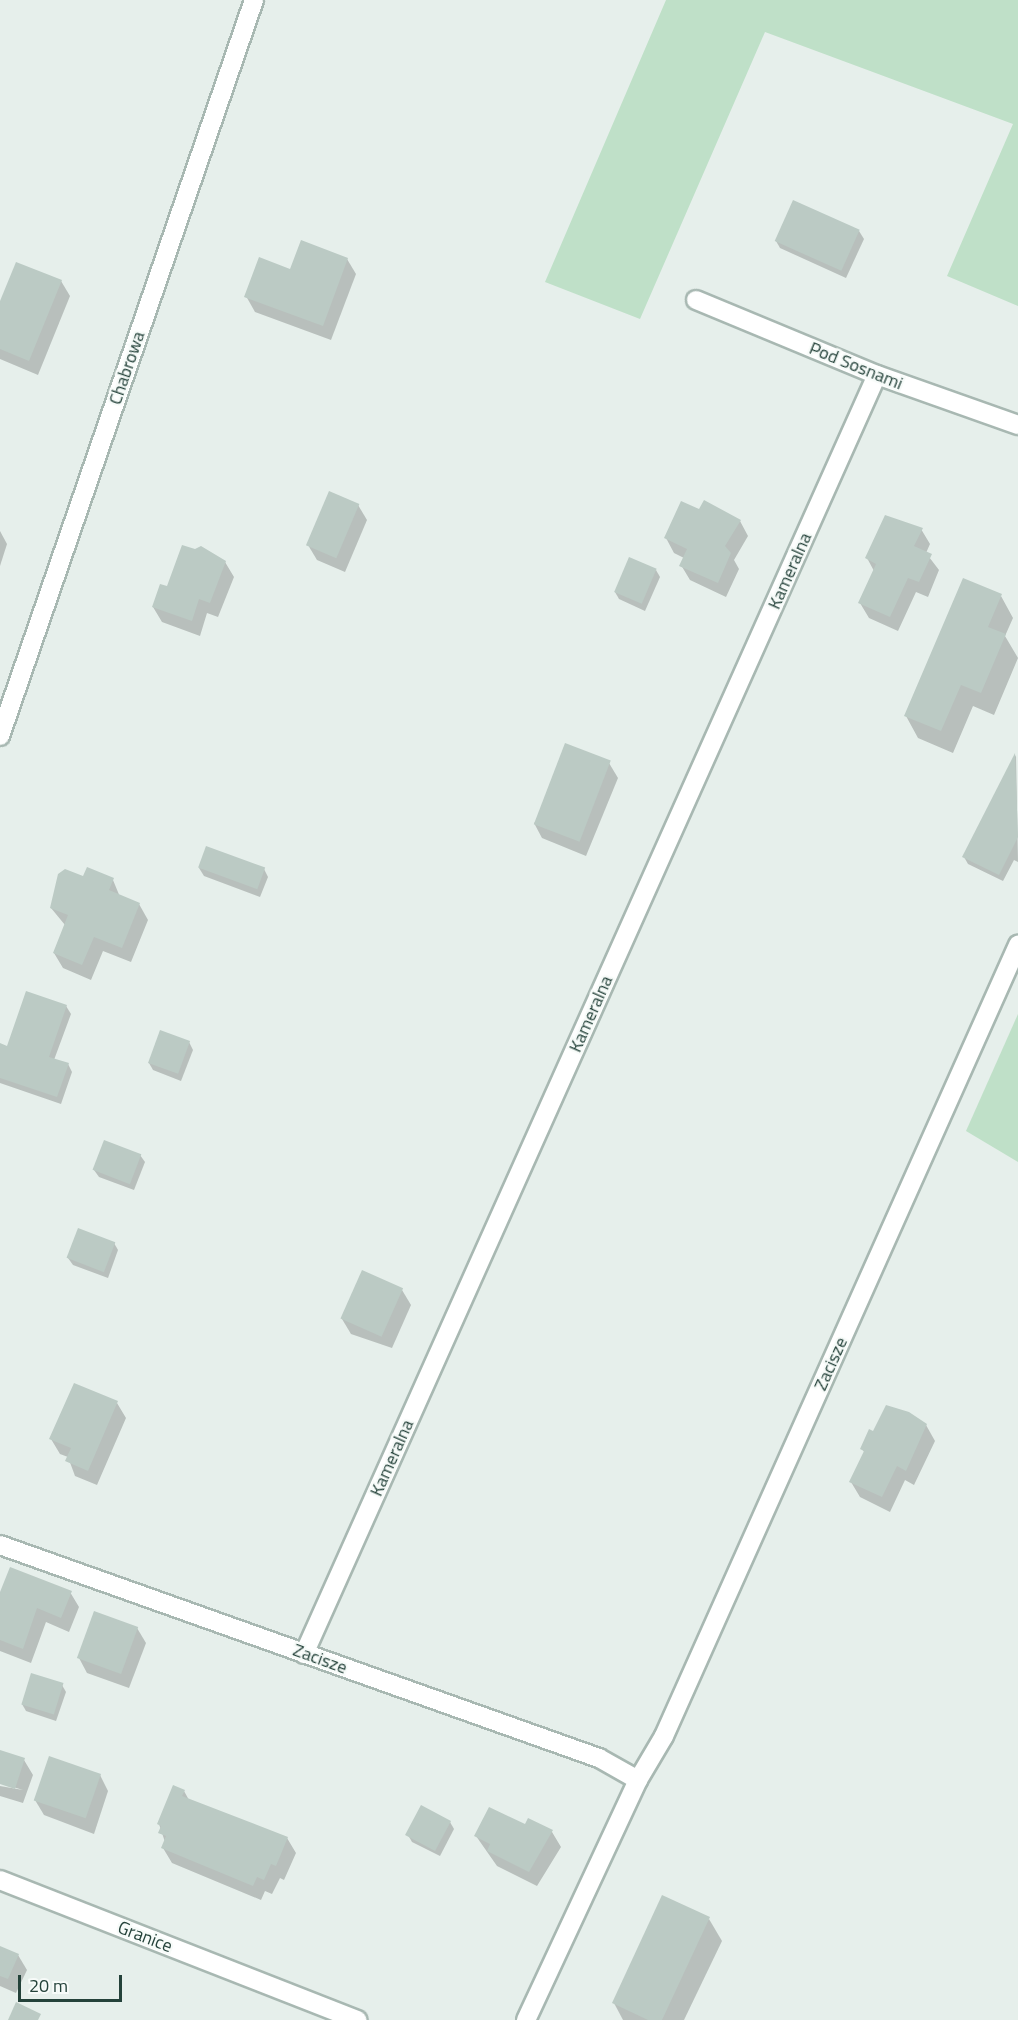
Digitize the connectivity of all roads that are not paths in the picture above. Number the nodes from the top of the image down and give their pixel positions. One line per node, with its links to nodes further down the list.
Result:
1 (254, 0): 5 (street, Chabrowa)
2 (696, 300): 3 (street, Pod Sosnami)
3 (878, 375): 4 (street, Pod Sosnami); 8 (street, Kameralna)
4 (1018, 425)
5 (0, 736)
6 (1018, 945): 9 (street, Zacisze)
7 (0, 1545): 8 (street, Zacisze)
8 (304, 1654): 9 (street, Zacisze)
9 (638, 1780): 12 (street, Zacisze)
10 (0, 1880): 11 (street, Granice)
11 (358, 2020)
12 (526, 2020)

